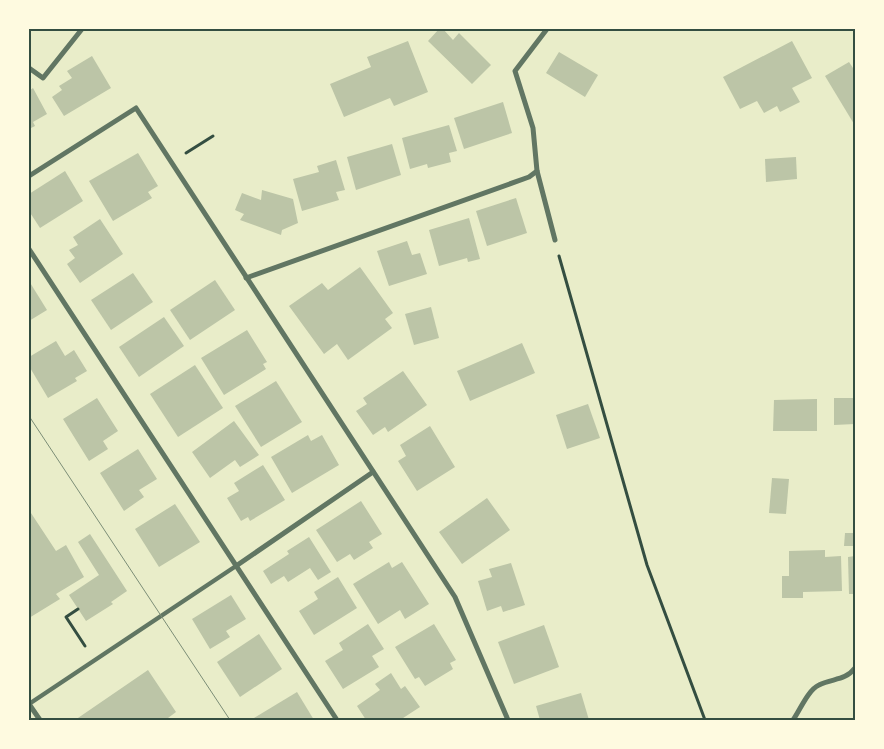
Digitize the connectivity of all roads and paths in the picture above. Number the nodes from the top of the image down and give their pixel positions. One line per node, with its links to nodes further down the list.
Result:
1 (82, 29): 3 (street)
2 (547, 29): 6 (street)
3 (29, 68)
4 (213, 136): 5 (path)
5 (172, 161): 7 (street); 10 (street)
6 (537, 171): 8 (street); 10 (street)
7 (29, 176)
8 (555, 240): 20 (path)
9 (29, 249): 12 (street)
10 (246, 278): 11 (street)
11 (373, 472): 12 (street); 19 (street)
12 (236, 566): 14 (street); 18 (street)
13 (78, 609): 14 (path)
14 (94, 660): 16 (street)
15 (855, 668): 21 (street)
16 (29, 704): 17 (street)
17 (40, 720)
18 (337, 720)
19 (508, 720)
20 (705, 720)
21 (793, 720)

